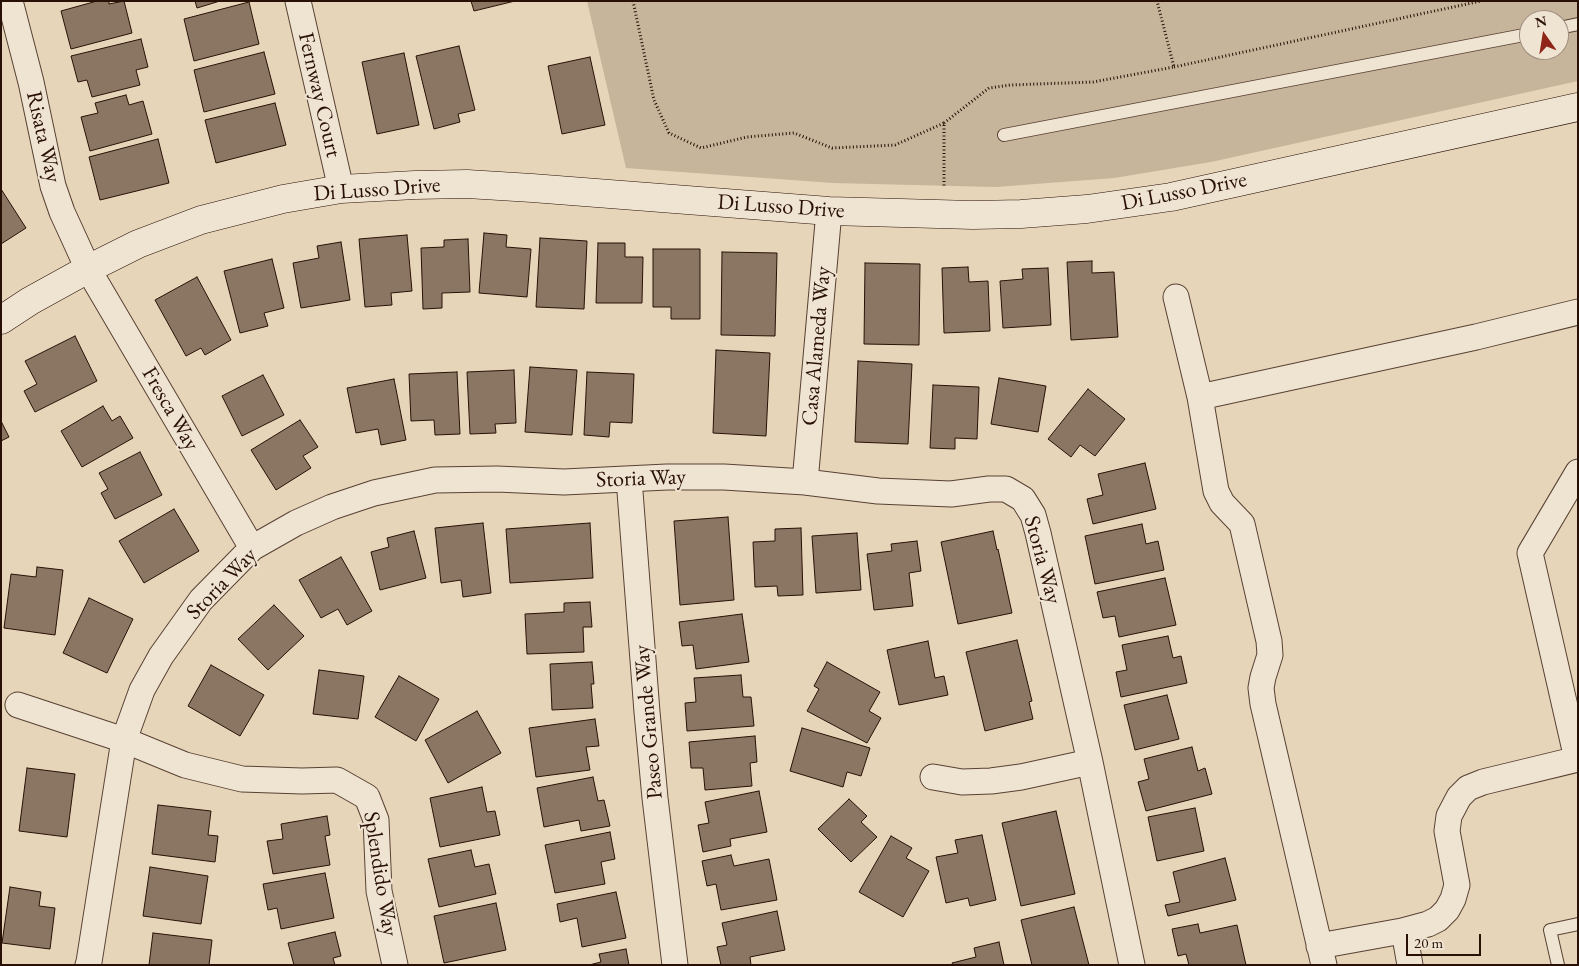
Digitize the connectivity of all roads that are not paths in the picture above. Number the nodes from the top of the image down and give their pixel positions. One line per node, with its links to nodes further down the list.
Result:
1 (6, 1): 4 (street)
2 (10, 1): 10 (street, Risata Way)
3 (298, 1): 8 (street, Fernway Court)
4 (1, 2)
5 (1519, 36): 7 (lane)
6 (1578, 107): 9 (street, Di Lusso Drive)
7 (1004, 135)
8 (341, 190): 9 (street, Di Lusso Drive); 10 (street, Di Lusso Drive)
9 (829, 211): 17 (street, Casa Alameda Way)
10 (88, 269): 13 (street, Di Lusso Drive); 18 (street, Fresca Way)
11 (1176, 297): 14 (street)
12 (1578, 312): 14 (street)
13 (1, 320)
14 (1200, 396): 26 (street)
15 (1578, 472): 21 (street)
16 (629, 479): 17 (street, Storia Way); 18 (street, Storia Way); 29 (street, Paseo Grande Way)
17 (805, 482): 22 (street, Storia Way)
18 (252, 548): 20 (street, Storia Way)
19 (18, 705): 20 (street, Splendido Way)
20 (124, 740): 27 (street, Storia Way); 28 (street, Splendido Way)
21 (1577, 759): 25 (street)
22 (1090, 762): 23 (street); 30 (street, Storia Way)
23 (933, 777)
24 (1578, 924): 32 (lane)
25 (1404, 930): 26 (street); 31 (street)
26 (1321, 955)
27 (88, 965)
28 (395, 965)
29 (675, 965)
30 (1132, 965)
31 (1410, 965)
32 (1558, 965)

